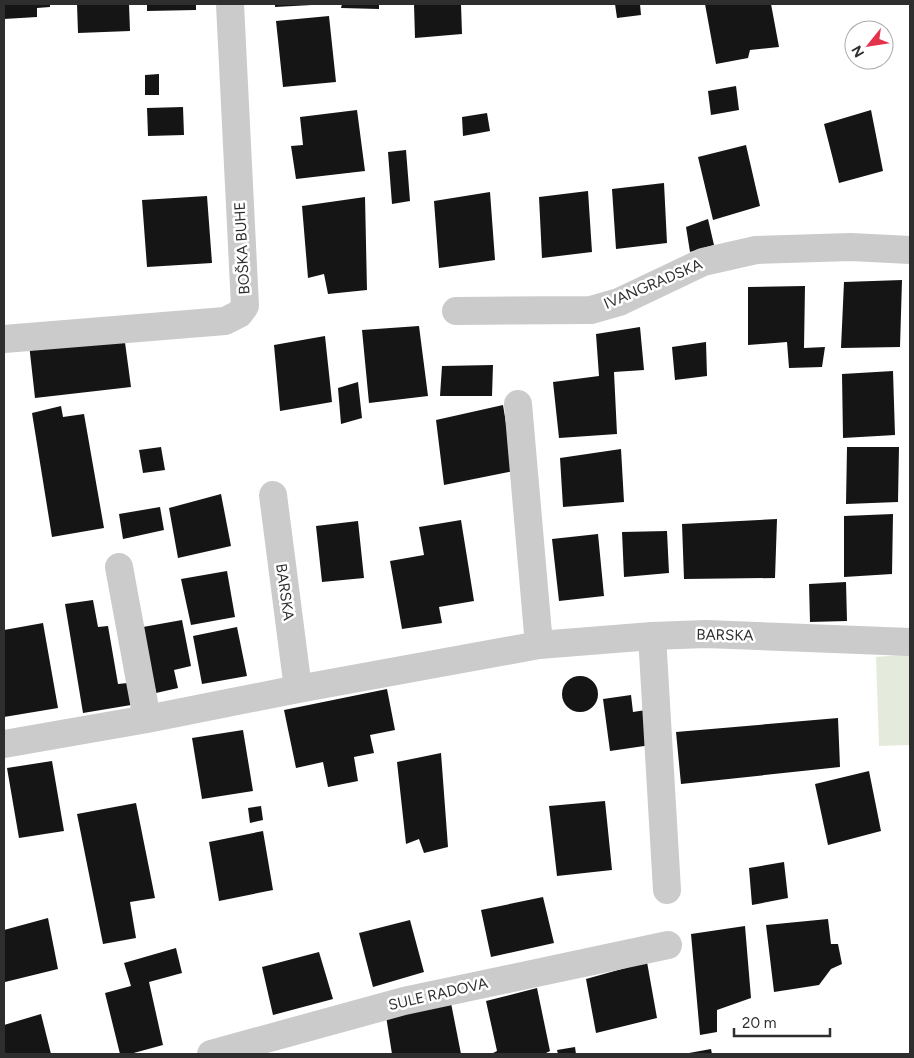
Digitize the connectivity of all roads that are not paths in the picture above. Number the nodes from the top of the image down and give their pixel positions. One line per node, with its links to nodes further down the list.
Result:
1 (230, 4): 4 (street, BOŠKA BUHE)
2 (910, 250): 3 (street, IVANGRADSKA)
3 (456, 311)
4 (4, 339)
5 (518, 404): 10 (street)
6 (272, 495): 11 (street, BARSKA)
7 (119, 567): 12 (street)
8 (652, 636): 9 (street, BARSKA); 10 (street, BARSKA); 14 (street)
9 (910, 642)
10 (539, 645): 11 (street, BARSKA)
11 (298, 689): 12 (street, BARSKA)
12 (147, 719): 13 (street, BARSKA)
13 (4, 744)
14 (668, 890)
15 (668, 945): 16 (street, SULE RADOVA)
16 (211, 1054)

